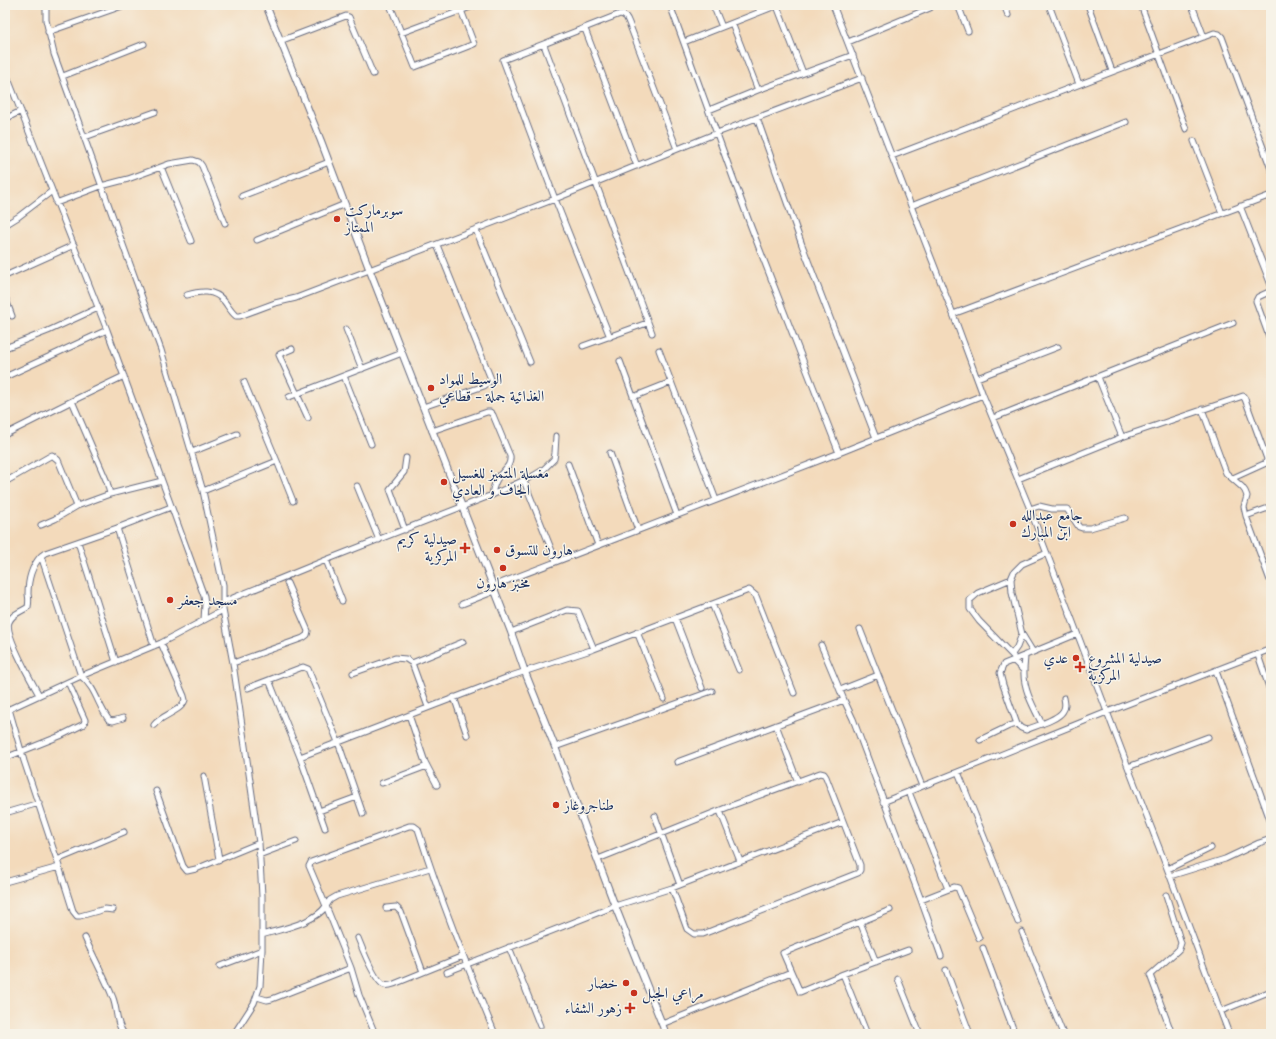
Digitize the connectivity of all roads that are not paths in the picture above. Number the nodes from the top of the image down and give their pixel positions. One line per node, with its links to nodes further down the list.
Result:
1 (46, 5): 26 (street)
2 (125, 5): 26 (street)
3 (266, 5): 29 (street)
4 (390, 5): 27 (street)
5 (459, 5): 19 (street)
6 (476, 5): 19 (street)
7 (670, 5): 30 (street)
8 (713, 5): 23 (street)
9 (757, 5): 20 (street)
10 (778, 5): 20 (street); 38 (street)
11 (833, 5): 31 (street)
12 (958, 5): 25 (street)
13 (1004, 5): 21 (street)
14 (1049, 5): 42 (street)
15 (1088, 5): 36 (street)
16 (1141, 5): 34 (street)
17 (1192, 5): 28 (street)
18 (930, 8): 31 (street)
19 (461, 11): 27 (street); 27 (street)
20 (760, 12): 22 (street)
21 (1008, 15)
22 (732, 23): 23 (street); 43 (street)
23 (722, 27): 30 (street)
24 (585, 29): 33 (street); 54 (street); 57 (street)
25 (968, 31)
26 (48, 32): 40 (street)
27 (401, 33)
28 (1204, 37): 34 (street); 59 (street)
29 (280, 41): 39 (street); 56 (street)
30 (684, 42): 44 (street)
31 (848, 42): 35 (street)
32 (144, 44): 40 (street)
33 (544, 45): 60 (street); 65 (street)
34 (1159, 54): 36 (street); 50 (street)
35 (853, 55): 38 (street); 41 (street)
36 (1112, 71): 42 (street)
37 (5, 72): 45 (street)
38 (803, 73): 43 (street)
39 (373, 74)
40 (63, 76): 52 (street)
41 (862, 78): 47 (street); 55 (street)
42 (1080, 84): 55 (street)
43 (758, 90): 44 (street)
44 (709, 110): 51 (street)
45 (21, 111): 48 (street); 62 (street)
46 (155, 112): 52 (street)
47 (757, 118): 51 (street); 123 (street)
48 (5, 119)
49 (1126, 122): 68 (street)
50 (1186, 129)
51 (717, 133): 54 (street); 128 (street)
52 (85, 137): 61 (street)
53 (1194, 141): 70 (street)
54 (677, 149): 57 (street)
55 (892, 156): 68 (street)
56 (329, 162): 64 (street); 67 (street)
57 (637, 166): 60 (street)
58 (161, 167): 61 (street); 71 (street); 75 (street)
59 (1271, 169)
60 (596, 183): 65 (street); 87 (street)
61 (101, 186): 66 (street); 126 (street)
62 (52, 191): 66 (street); 72 (street)
63 (1271, 195): 69 (street)
64 (242, 196)
65 (555, 199): 73 (street); 92 (street)
66 (56, 203): 76 (street)
67 (345, 204): 74 (street); 78 (street)
68 (911, 206): 85 (street)
69 (1240, 206): 70 (street); 80 (street)
70 (1222, 213): 85 (street)
71 (225, 223)
72 (5, 225)
73 (476, 230): 77 (street); 101 (street)
74 (257, 240)
75 (191, 241)
76 (74, 245): 79 (street); 84 (street)
77 (437, 245): 78 (street); 115 (street)
78 (370, 270): 82 (street); 99 (street)
79 (5, 276)
80 (1271, 285)
81 (1271, 291): 93 (street)
82 (187, 295)
83 (5, 297): 86 (street)
84 (98, 308): 90 (street); 96 (street)
85 (953, 314): 107 (street)
86 (12, 316)
87 (647, 323): 91 (street); 92 (street)
88 (1233, 323): 105 (street)
89 (346, 329): 102 (street)
90 (107, 330): 103 (street); 106 (street)
91 (652, 333)
92 (610, 337): 94 (street)
93 (1271, 342)
94 (583, 346)
95 (1058, 347): 107 (street)
96 (5, 348)
97 (292, 349): 110 (street)
98 (659, 350): 109 (street)
99 (402, 353): 102 (street); 115 (street)
100 (620, 361): 113 (street)
101 (530, 362)
102 (362, 369): 104 (street)
103 (124, 376): 114 (street); 134 (street)
104 (344, 376): 110 (street); 125 (street)
105 (1098, 376): 118 (street); 124 (street)
106 (5, 377)
107 (977, 378): 111 (street)
108 (244, 382): 130 (street)
109 (671, 382): 113 (street); 141 (street)
110 (296, 394): 112 (street); 117 (street)
111 (983, 395): 118 (street); 123 (street)
112 (289, 397)
113 (634, 397): 148 (street)
114 (72, 401): 120 (street); 139 (street)
115 (423, 407): 119 (street)
116 (1202, 409): 124 (street); 132 (street); 132 (street)
117 (308, 418)
118 (993, 418): 133 (street)
119 (432, 431): 140 (street); 145 (street)
120 (6, 434)
121 (237, 434): 126 (street)
122 (556, 436): 135 (street)
123 (876, 438): 128 (street)
124 (1122, 438): 133 (street)
125 (371, 444)
126 (192, 452): 138 (street)
127 (610, 453): 154 (street)
128 (839, 453): 141 (street)
129 (406, 458): 153 (street)
130 (277, 461): 138 (street); 142 (street)
131 (568, 464): 157 (street)
132 (1233, 478): 149 (street)
133 (1018, 479): 147 (street)
134 (162, 481): 139 (street); 144 (street)
135 (524, 481): 140 (street); 161 (street)
136 (5, 482): 143 (street)
137 (357, 486): 155 (street)
138 (202, 491): 167 (street)
139 (110, 494): 143 (street)
140 (492, 495): 145 (street)
141 (716, 500): 148 (street)
142 (293, 501)
143 (77, 506): 151 (street)
144 (171, 507): 152 (street); 172 (street)
145 (462, 507): 153 (street); 165 (street)
146 (1271, 507): 149 (street)
147 (1030, 509): 150 (street); 158 (street)
148 (677, 515): 154 (street)
149 (1246, 516): 164 (street)
150 (1125, 518)
151 (41, 525)
152 (117, 528): 156 (street); 181 (street)
153 (405, 530): 155 (street)
154 (638, 530): 157 (street)
155 (379, 540): 160 (street)
156 (78, 542): 159 (street); 189 (street)
157 (598, 545): 161 (street)
158 (1047, 553): 162 (street); 177 (street)
159 (41, 556): 198 (street); 207 (street)
160 (326, 560): 166 (street); 167 (street)
161 (556, 561): 165 (street)
162 (1011, 579): 176 (street); 185 (street)
163 (287, 583): 190 (street)
164 (1271, 583)
165 (494, 588): 168 (street); 174 (street)
166 (342, 601)
167 (224, 602): 170 (street)
168 (462, 604)
169 (712, 604): 171 (street); 192 (street); 205 (street)
170 (223, 610): 172 (street); 190 (street)
171 (675, 618): 175 (street); 202 (street)
172 (204, 620): 179 (street)
173 (860, 629): 197 (street)
174 (511, 632): 182 (street); 195 (street)
175 (637, 632): 182 (street); 210 (street)
176 (1022, 634): 184 (street); 185 (street)
177 (1077, 634): 184 (street); 214 (street)
178 (463, 642): 191 (street)
179 (161, 643): 181 (street); 219 (street)
180 (821, 645): 204 (street)
181 (154, 646): 189 (street)
182 (594, 649): 195 (street)
183 (1271, 649): 187 (street)
184 (1033, 652): 186 (street)
185 (1012, 654): 188 (street)
186 (1025, 655): 188 (street); 193 (street)
187 (1258, 655): 194 (street); 206 (street)
188 (1014, 659): 193 (street); 217 (street)
189 (116, 662): 198 (street)
190 (233, 663): 255 (street)
191 (412, 663): 196 (street); 212 (street)
192 (739, 670)
193 (1024, 671): 218 (street)
194 (1216, 671): 214 (street); 248 (street)
195 (525, 672): 208 (street); 225 (street)
196 (352, 673)
197 (878, 675): 204 (street); 237 (street)
198 (81, 676): 200 (street); 216 (street)
199 (269, 680): 201 (street); 224 (street); 227 (street)
200 (68, 682): 207 (street); 226 (street)
201 (248, 688)
202 (702, 688)
203 (712, 690): 225 (street)
204 (840, 690): 211 (street)
205 (794, 693)
206 (1271, 694)
207 (39, 695): 213 (street)
208 (454, 697): 212 (street); 221 (street)
209 (1064, 698): 218 (street)
210 (664, 699)
211 (844, 700): 220 (street); 241 (street)
212 (428, 707): 215 (street)
213 (7, 710): 226 (street)
214 (1107, 712): 231 (street); 232 (street)
215 (409, 715): 224 (street); 230 (street)
216 (123, 718)
217 (1017, 724): 218 (street); 223 (street)
218 (1042, 724)
219 (154, 725)
220 (776, 725): 229 (street); 234 (street)
221 (467, 735)
222 (1208, 737): 231 (street)
223 (980, 740)
224 (338, 742): 227 (street); 240 (street)
225 (556, 747): 259 (street)
226 (22, 752): 228 (street); 242 (street)
227 (300, 757): 243 (street)
228 (5, 758)
229 (677, 762)
230 (427, 766): 235 (street); 236 (street)
231 (1128, 767): 264 (street)
232 (958, 772): 237 (street); 278 (street)
233 (204, 776): 258 (street)
234 (798, 782): 244 (street); 249 (street)
235 (382, 783)
236 (437, 785)
237 (922, 786): 239 (street)
238 (156, 791): 258 (street)
239 (908, 792): 241 (street); 269 (street)
240 (357, 797): 243 (street); 246 (street)
241 (884, 802): 271 (street)
242 (39, 803): 245 (street); 260 (street)
243 (319, 811): 250 (street)
244 (720, 811): 252 (street); 261 (street)
245 (5, 813)
246 (363, 814)
247 (655, 816): 252 (street)
248 (1270, 820)
249 (843, 822): 261 (street); 268 (street)
250 (325, 828)
251 (124, 832): 260 (street)
252 (661, 834): 259 (street); 267 (street)
253 (1271, 839): 265 (street)
254 (296, 841): 257 (street)
255 (259, 843): 257 (street); 258 (street)
256 (1211, 848): 264 (street)
257 (259, 854): 280 (street)
258 (219, 859)
259 (598, 859): 273 (street)
260 (57, 860): 262 (street)
261 (740, 861): 267 (street)
262 (60, 867): 266 (street); 275 (street)
263 (430, 868): 272 (street); 272 (street); 288 (street)
264 (1168, 869): 265 (street)
265 (1170, 876): 302 (street)
266 (5, 882)
267 (680, 885): 268 (street)
268 (672, 888): 273 (street)
269 (948, 889): 271 (street); 283 (street)
270 (1166, 895): 316 (street)
271 (921, 900): 289 (street)
272 (326, 906): 280 (street); 293 (street)
273 (616, 906): 284 (street); 303 (street)
274 (386, 908): 295 (street)
275 (113, 910)
276 (890, 910): 277 (street)
277 (860, 922): 290 (street); 297 (street)
278 (1018, 922)
279 (1022, 932): 315 (street)
280 (262, 935): 286 (street)
281 (85, 938): 306 (street)
282 (358, 938): 295 (street)
283 (979, 938)
284 (510, 947): 291 (street); 304 (street)
285 (983, 948): 314 (street)
286 (262, 950): 292 (street); 301 (street)
287 (908, 950): 290 (street)
288 (463, 956): 291 (street); 295 (street)
289 (941, 956)
290 (876, 962): 298 (street)
291 (466, 964): 296 (street); 309 (street)
292 (220, 966)
293 (350, 968): 301 (street); 308 (street)
294 (946, 970): 313 (street)
295 (423, 972)
296 (447, 972)
297 (791, 972): 298 (street); 303 (street)
298 (843, 974): 311 (street)
299 (898, 978): 312 (street)
300 (1271, 990): 302 (street)
301 (257, 997): 307 (street)
302 (1221, 1010): 305 (street)
303 (662, 1024): 310 (street)
304 (540, 1026)
305 (1229, 1033): 317 (street)
306 (124, 1034)
307 (234, 1034)
308 (375, 1034)
309 (495, 1034)
310 (666, 1034)
311 (867, 1034)
312 (920, 1034)
313 (970, 1034)
314 (1015, 1034)
315 (1063, 1034)
316 (1172, 1034)
317 (1222, 1034)

